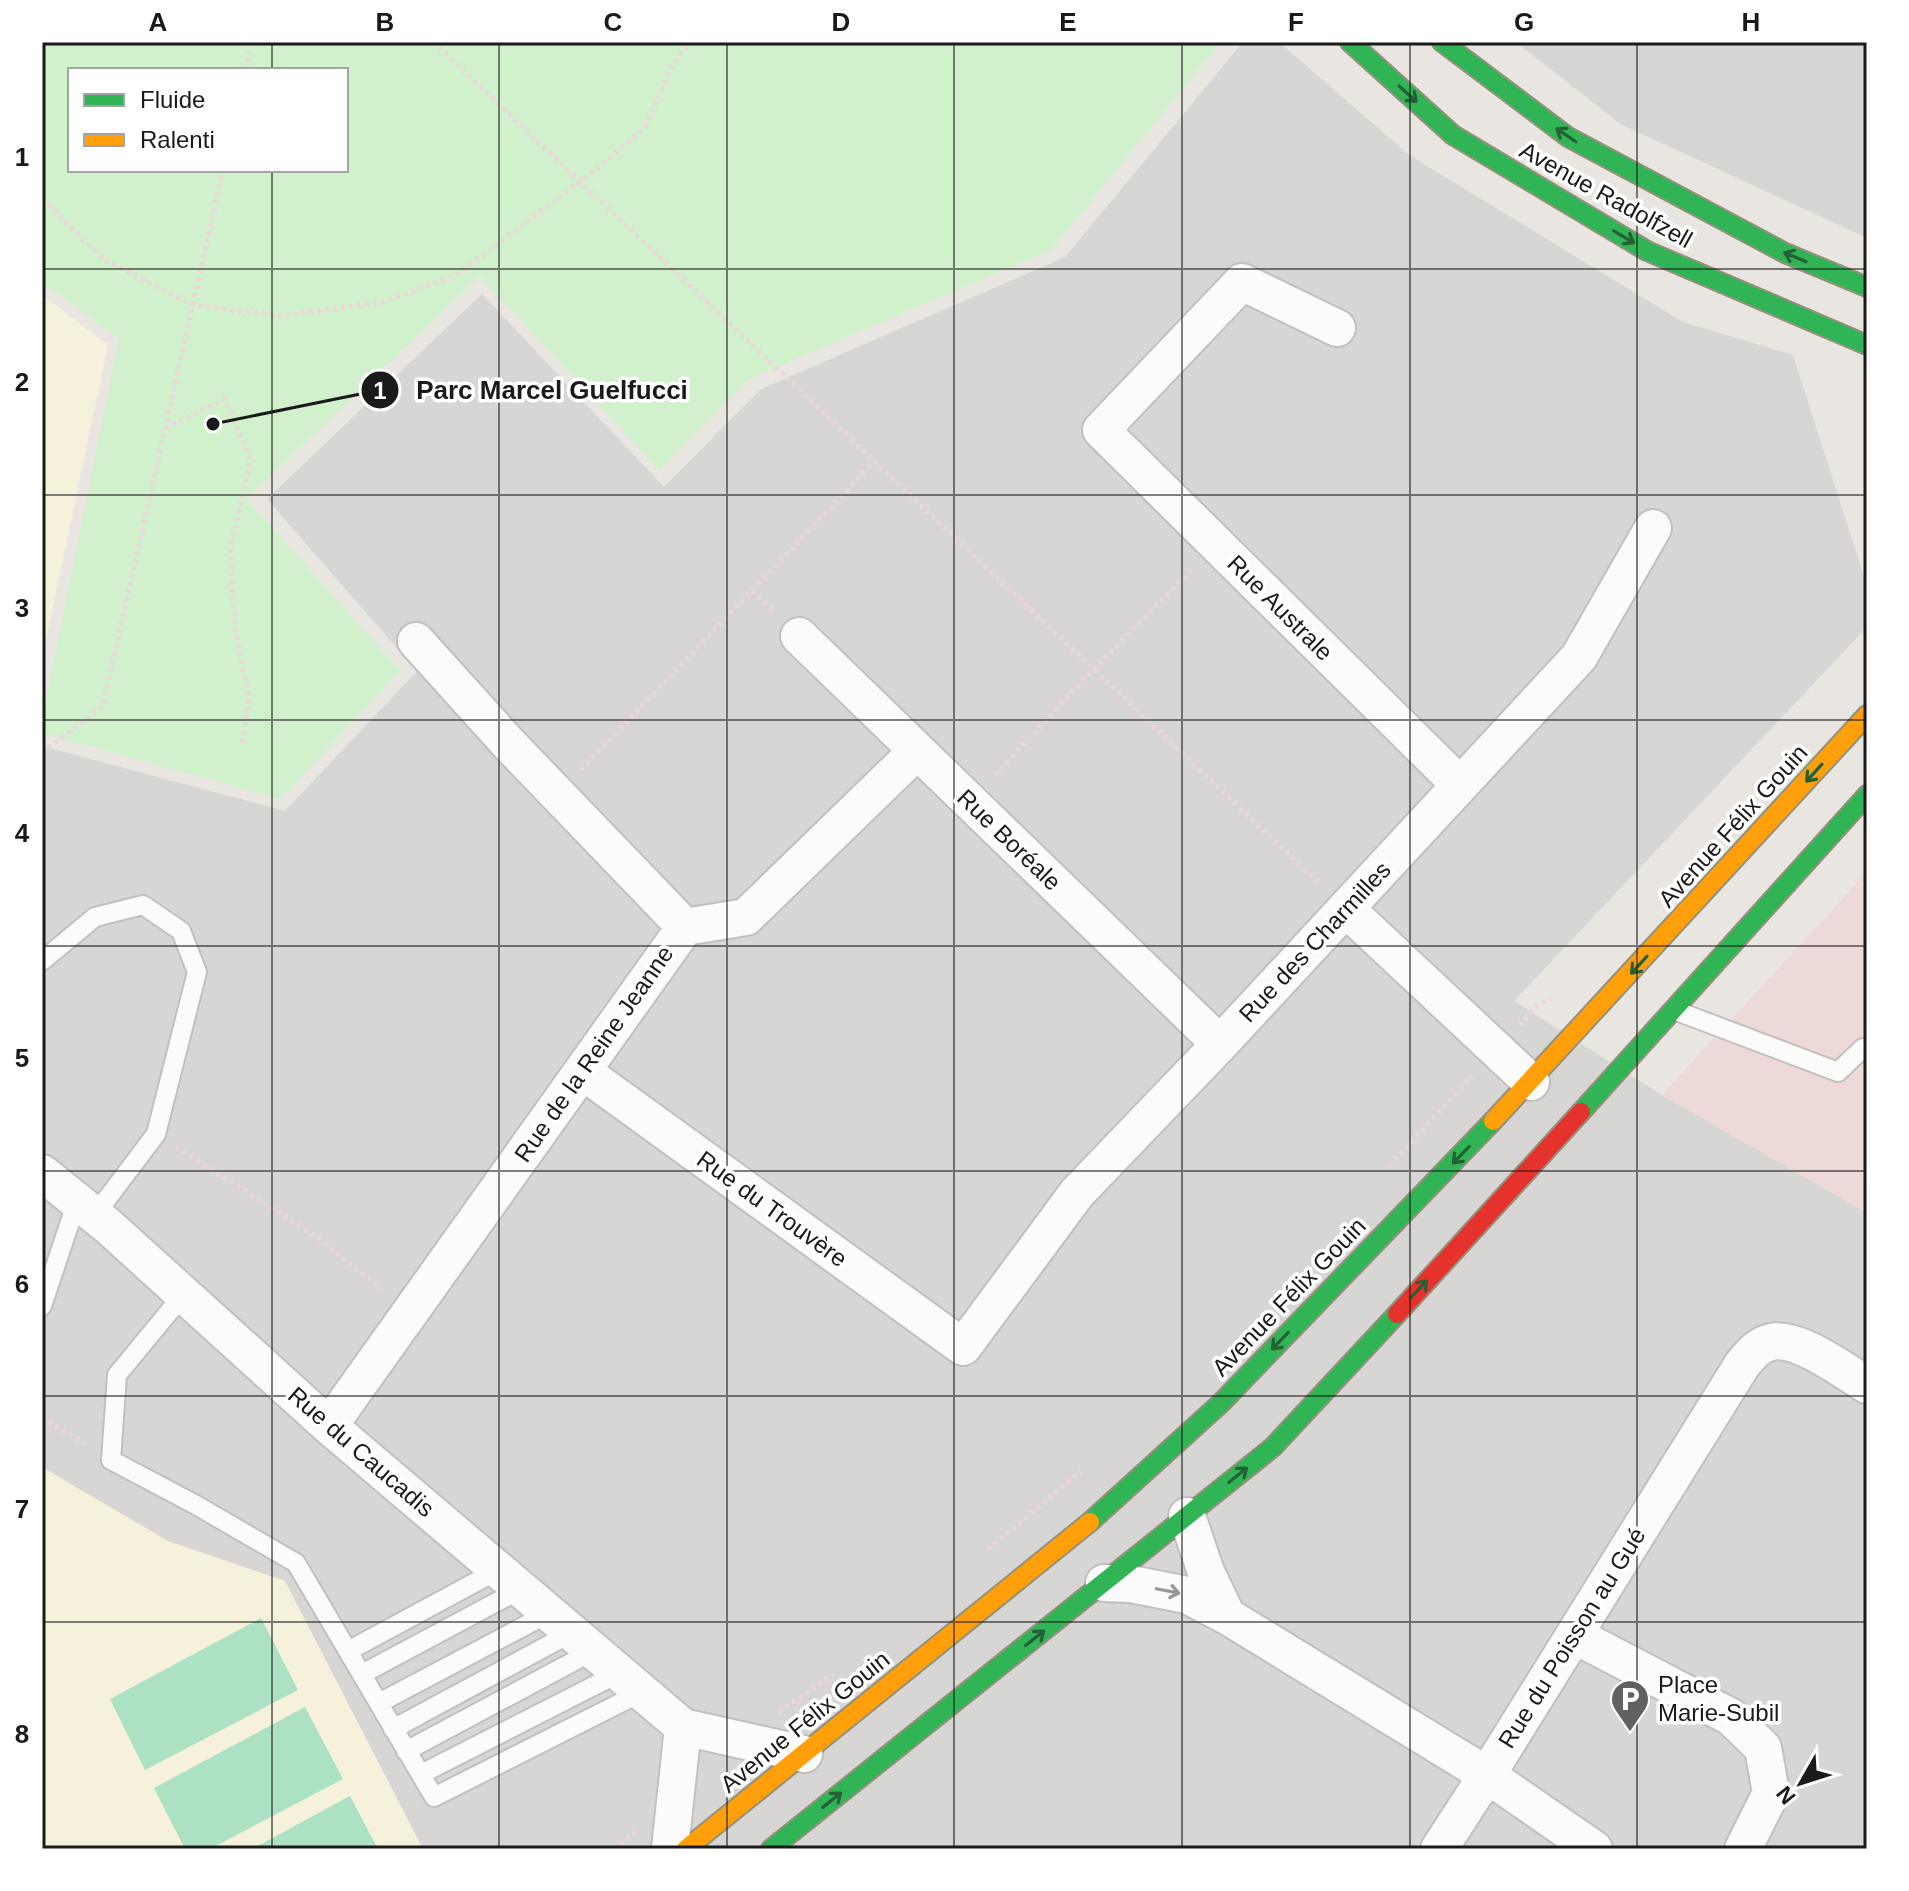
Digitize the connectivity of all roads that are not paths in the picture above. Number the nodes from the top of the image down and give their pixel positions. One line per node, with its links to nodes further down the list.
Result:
1 (1350, 42): 5 (main road, Avenue Radolfzell, one-way to 5)
2 (1442, 42): 3 (main road, Avenue Radolfzell, one-way to 2)
3 (1867, 287)
4 (1337, 328): 11 (street, Rue Australe)
5 (1867, 345)
6 (1653, 528): 11 (street, Rue des Charmilles)
7 (799, 636): 10 (street, Rue Boréale)
8 (416, 641): 14 (street)
9 (1867, 715): 20 (main road, Avenue Félix Gouin, one-way to 20)
10 (917, 751): 14 (street, Rue de la Reine Jeanne); 17 (street, Rue Boréale)
11 (1460, 785): 13 (street, Rue des Charmilles)
12 (1867, 795): 16 (main road)
13 (1346, 909): 17 (street, Rue des Charmilles); 20 (street)
14 (685, 927): 19 (street, Rue de la Reine Jeanne)
15 (42, 961): 22 (lane)
16 (1674, 1010): 18 (lane); 28 (main road, one-way to 16)
17 (1220, 1044): 25 (street, Rue des Charmilles)
18 (1863, 1048)
19 (582, 1071): 25 (street, Rue du Trouvère); 27 (street, Rue de la Reine Jeanne)
20 (1531, 1082): 40 (main road, Avenue Félix Gouin, one-way to 40)
21 (42, 1173): 22 (street, Rue du Caucadis)
22 (86, 1208): 23 (street, Rue du Caucadis); 24 (lane)
23 (183, 1295): 27 (street, Rue du Caucadis); 33 (lane)
24 (42, 1306)
25 (963, 1347)
26 (1867, 1385): 32 (street, Rue du Poisson au Gué)
27 (329, 1426): 29 (street, Rue du Caucadis)
28 (1187, 1516): 30 (main road); 31 (street)
29 (510, 1580): 33 (lane); 34 (street, Rue du Caucadis); 35 (lane)
30 (1104, 1583): 31 (street, Rue du Poisson au Gué, one-way to 31); 45 (main road, one-way to 30)
31 (1227, 1616): 42 (street, Rue du Poisson au Gué)
32 (1574, 1635): 42 (street, Rue du Poisson au Gué); 48 (street)
33 (348, 1651): 35 (lane)
34 (595, 1652): 36 (lane); 37 (street, Rue du Caucadis); 38 (lane); 39 (lane); 41 (lane); 41 (lane)
35 (362, 1674): 36 (lane)
36 (379, 1703): 38 (lane)
37 (683, 1727): 40 (street, Rue du Caucadis); 43 (street)
38 (393, 1729): 39 (lane)
39 (406, 1751): 41 (lane)
40 (804, 1754): 44 (main road, Avenue Félix Gouin)
41 (421, 1774)
42 (1487, 1775): 46 (street); 47 (street)
43 (670, 1849)
44 (686, 1849)
45 (771, 1849)
46 (1439, 1849)
47 (1594, 1849)
48 (1743, 1849)

